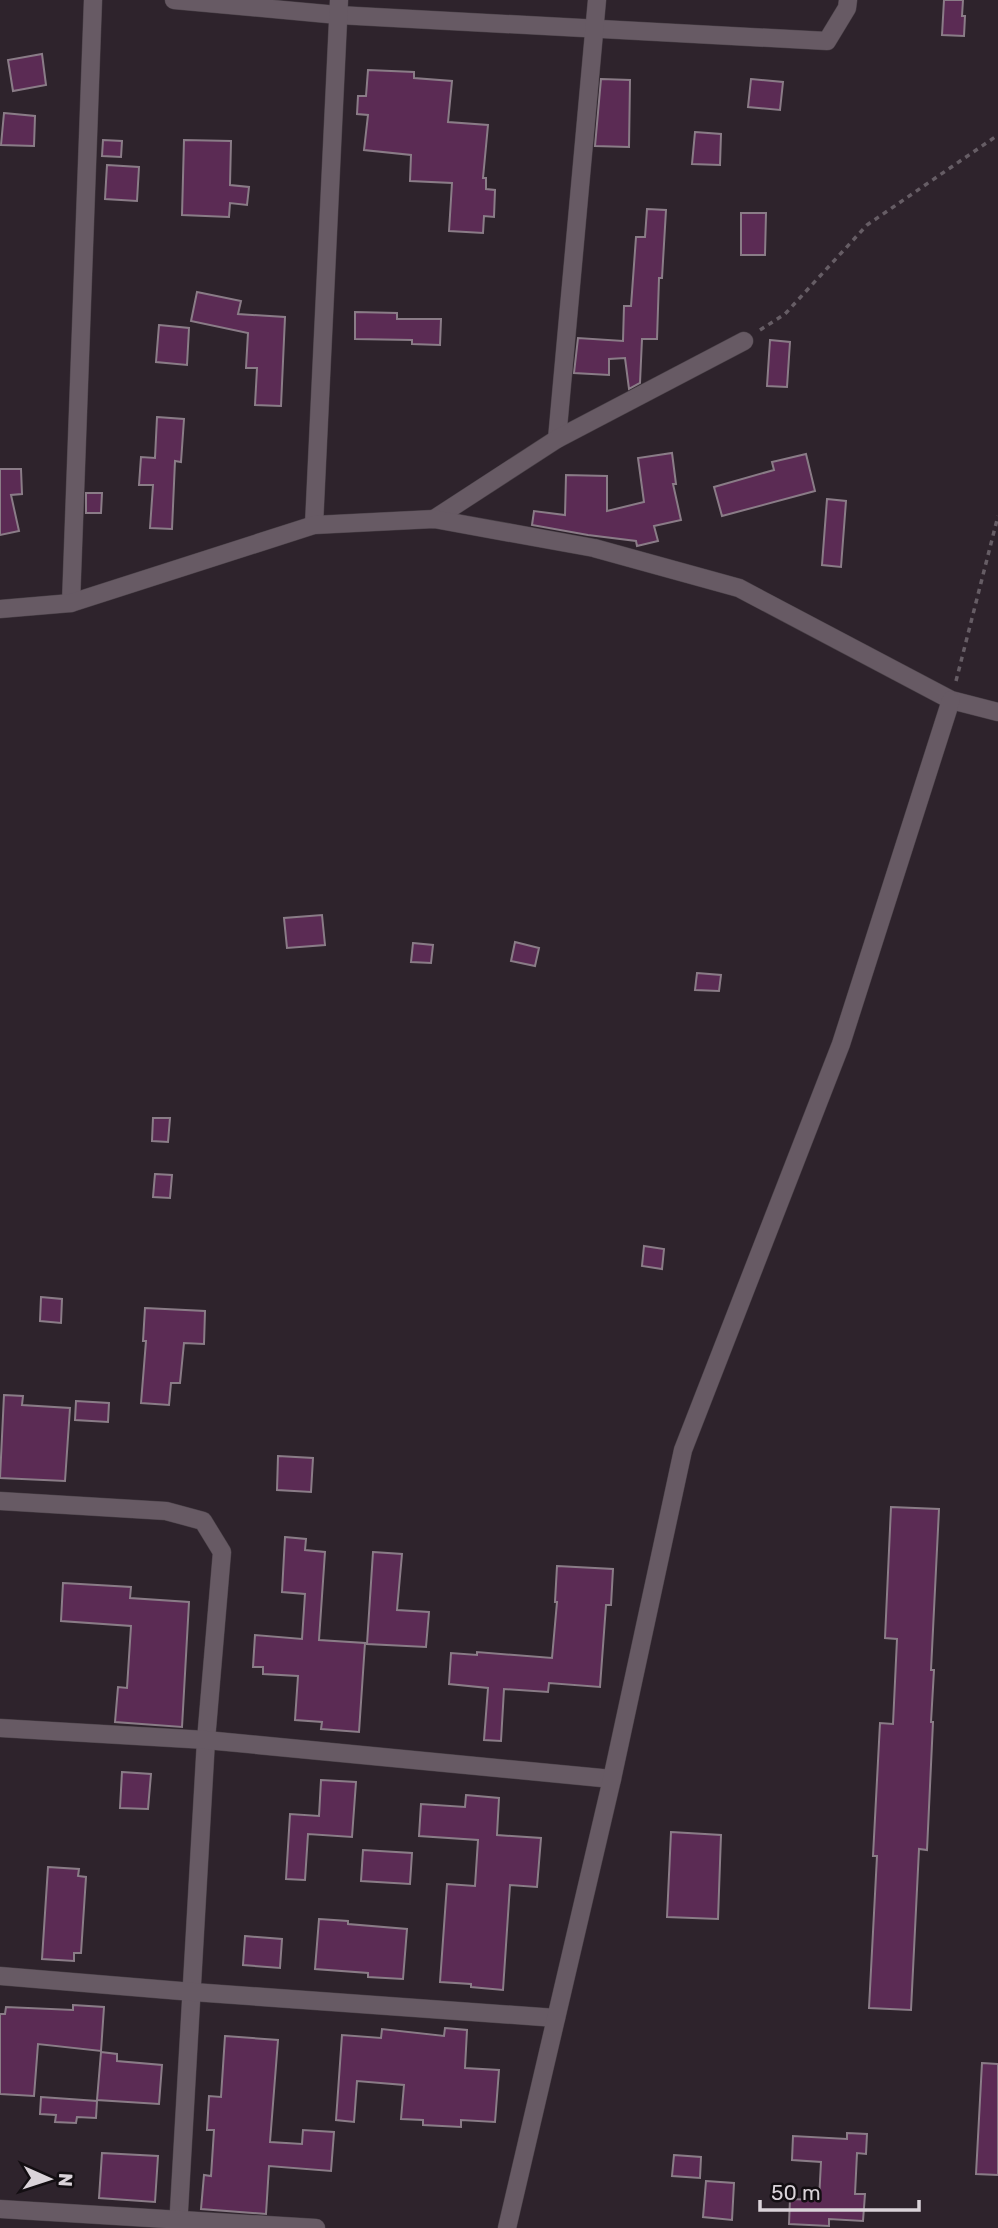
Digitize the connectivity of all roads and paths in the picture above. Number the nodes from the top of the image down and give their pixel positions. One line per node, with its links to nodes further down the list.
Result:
1 (93, 0): 13 (street)
2 (174, 0): 5 (street)
3 (597, 0): 6 (street)
4 (848, 0): 6 (street)
5 (339, 7): 6 (street); 12 (street)
6 (594, 29): 9 (street)
7 (998, 135): 8 (path)
8 (744, 341): 9 (street)
9 (557, 439): 11 (street)
10 (998, 518): 15 (path)
11 (434, 519): 12 (street); 15 (street)
12 (314, 525): 13 (street)
13 (71, 603): 14 (street)
14 (0, 609)
15 (951, 700): 16 (street); 20 (street)
16 (998, 712)
17 (0, 1501): 19 (street)
18 (0, 1728): 19 (street)
19 (206, 1740): 20 (street); 22 (street)
20 (612, 1779): 23 (street)
21 (0, 1976): 22 (street)
22 (193, 1992): 23 (street); 25 (street)
23 (556, 2018): 27 (street)
24 (0, 2208): 25 (street)
25 (178, 2224): 26 (street)
26 (316, 2228)
27 (507, 2228)

